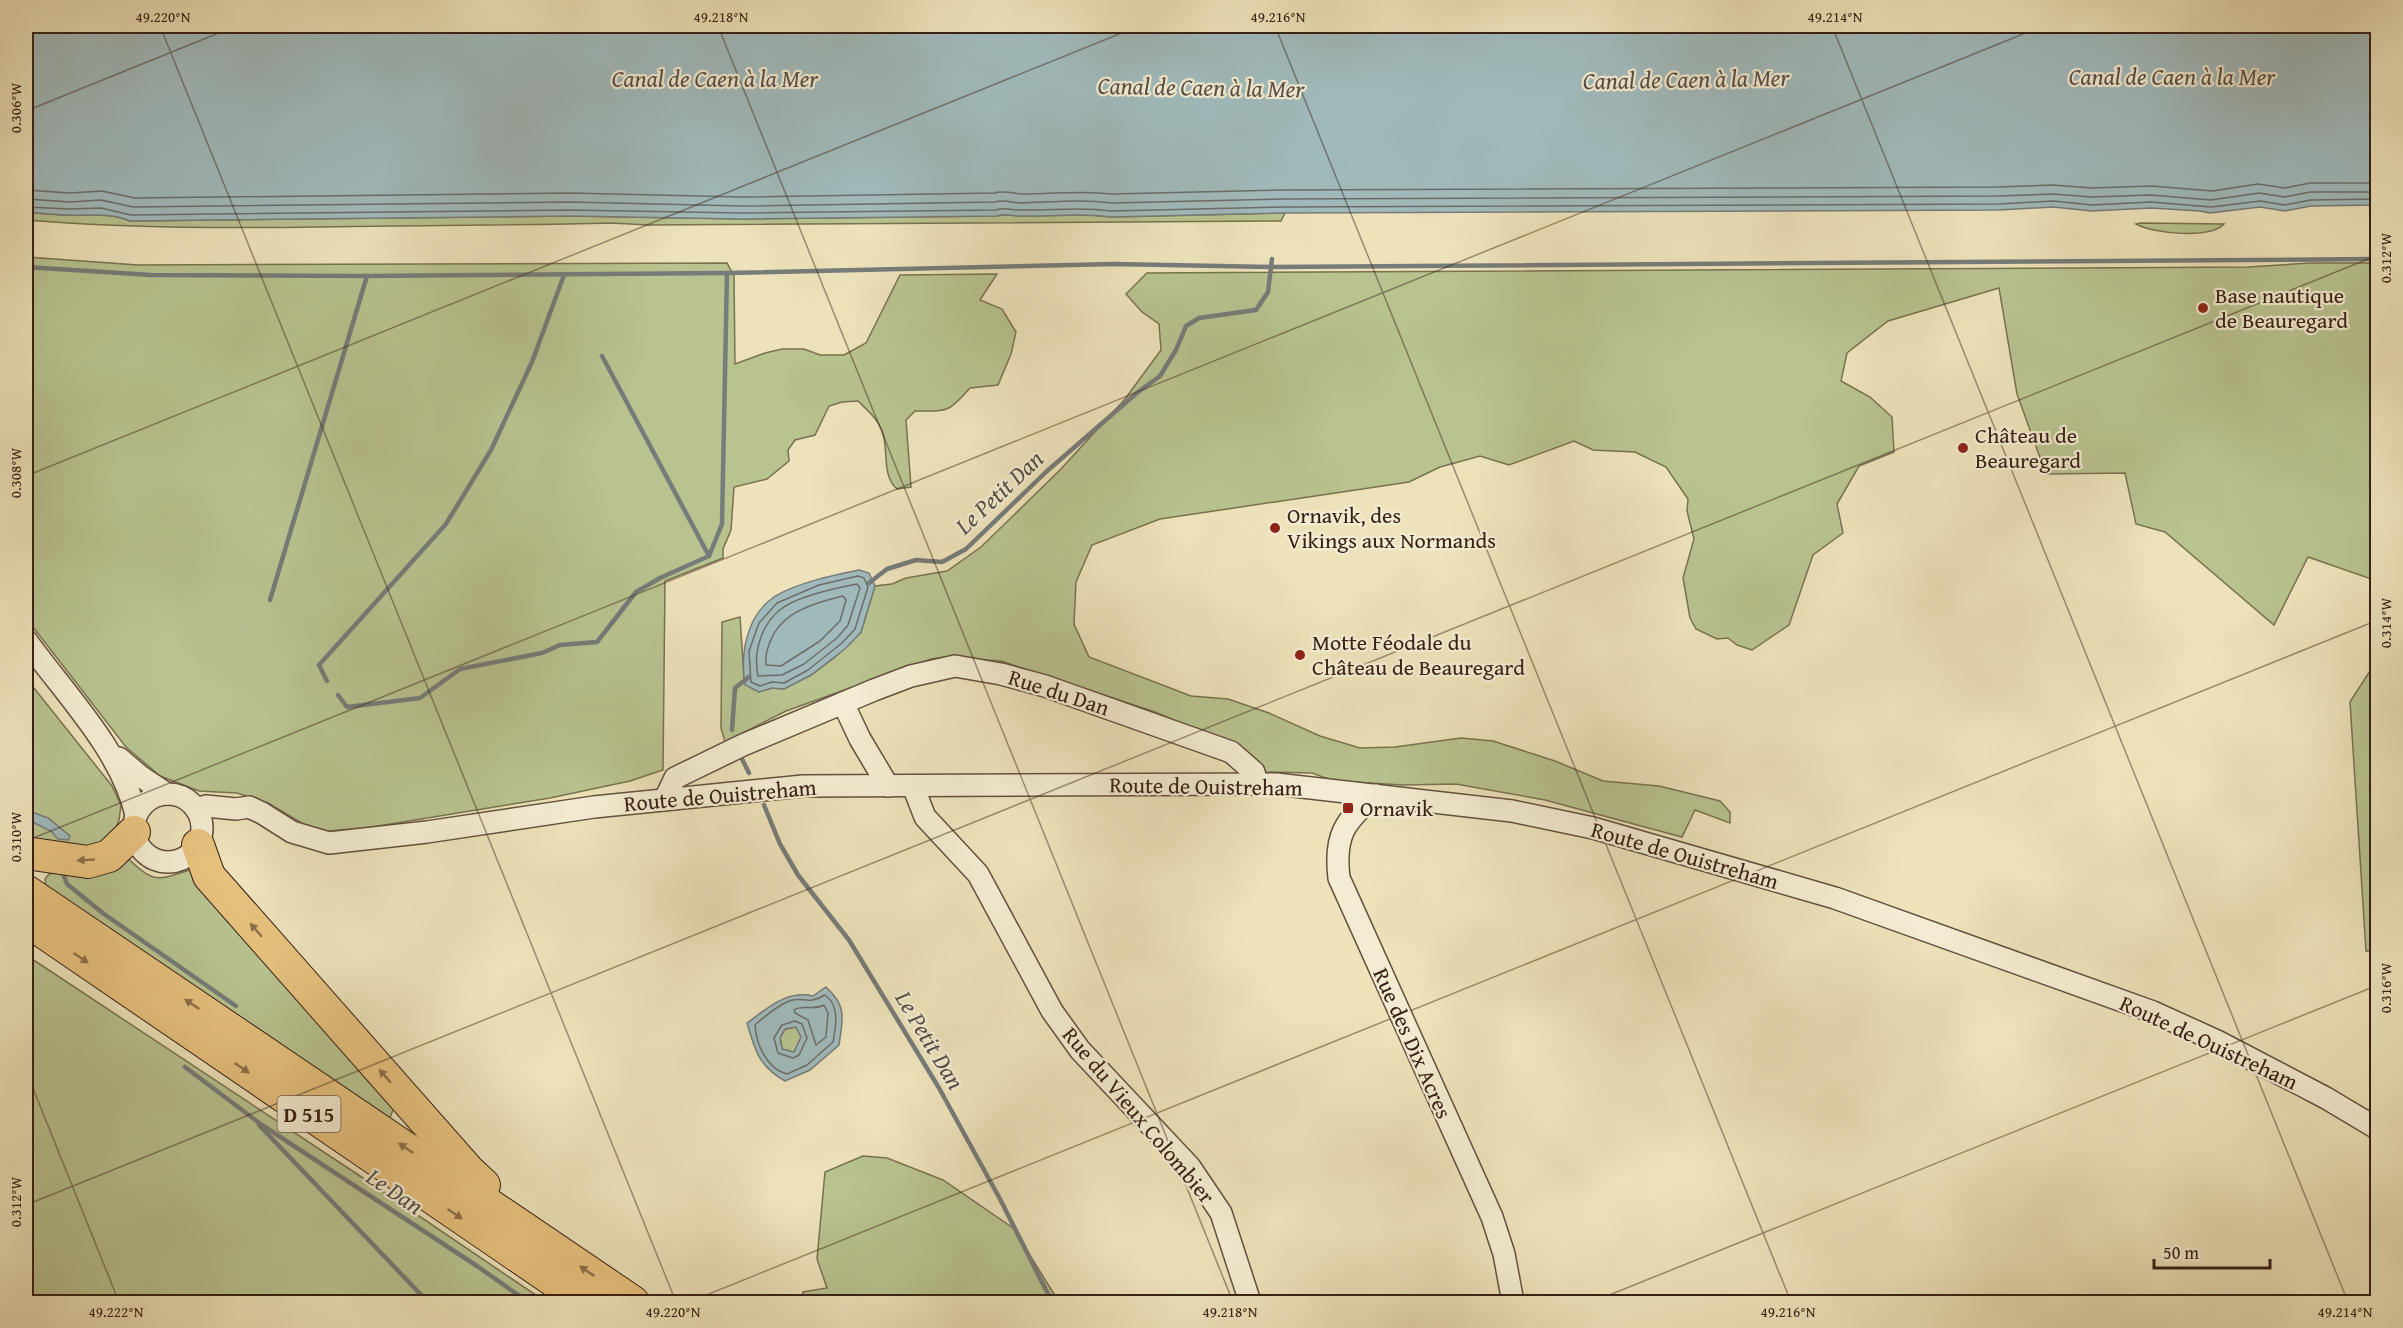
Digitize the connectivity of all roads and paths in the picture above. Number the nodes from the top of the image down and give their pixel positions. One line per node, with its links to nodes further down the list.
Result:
1 (26, 640): 3 (street)
2 (843, 703): 4 (street, Rue du Dan); 5 (street); 9 (street, Rue du Dan)
3 (107, 748): 7 (street); 12 (street)
4 (1257, 784): 6 (street, Route de Ouistreham); 8 (street, Route de Ouistreham)
5 (888, 786): 6 (street, Route de Ouistreham); 9 (street, Route de Ouistreham)
6 (913, 786): 21 (street, Rue du Vieux Colombier)
7 (167, 794): 10 (street); 12 (street)
8 (1376, 795): 17 (street, Route de Ouistreham); 22 (street, Rue des Dix Acres)
9 (664, 799): 11 (street, Route de Ouistreham)
10 (196, 808): 11 (street, Route de Ouistreham); 13 (street)
11 (236, 809): 13 (street)
12 (135, 823): 13 (street); 14 (highway, one-way to 14)
13 (200, 837): 18 (highway, one-way to 13)
14 (26, 854)
15 (26, 891): 18 (highway, D 515, one-way to 15)
16 (28, 923): 19 (highway, D 515, one-way to 19)
17 (2378, 1129)
18 (541, 1240): 20 (highway, D 515, one-way to 18)
19 (585, 1302)
20 (633, 1302)
21 (1250, 1302)
22 (1514, 1302)

